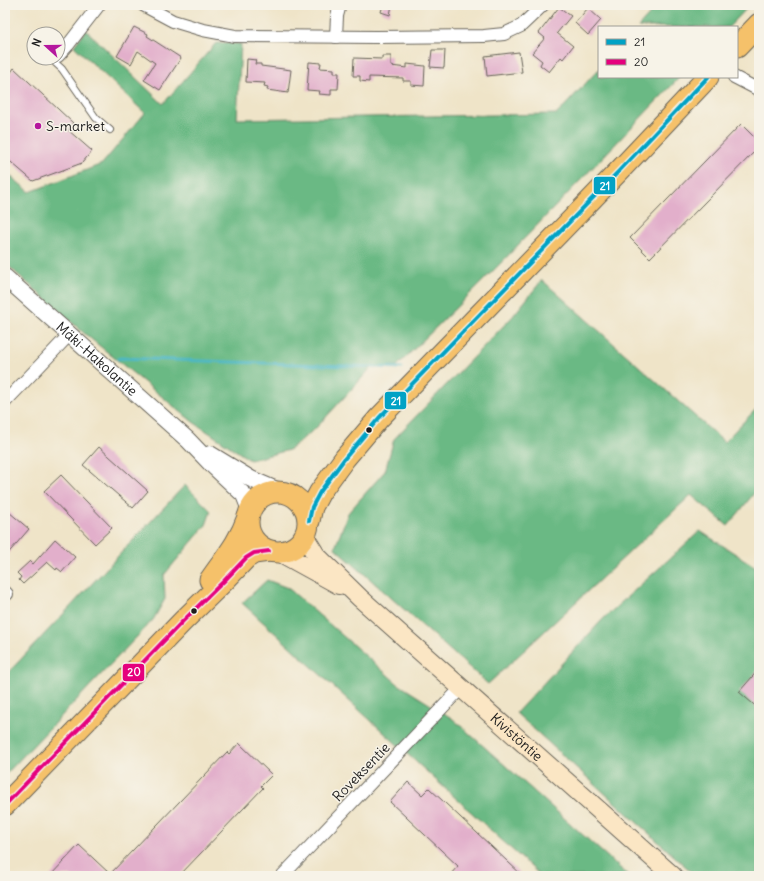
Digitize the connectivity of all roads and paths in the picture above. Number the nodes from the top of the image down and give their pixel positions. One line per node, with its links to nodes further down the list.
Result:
1 (99, 5): 8 (street)
2 (143, 5): 6 (street)
3 (340, 5): 6 (street)
4 (542, 5): 6 (street)
5 (759, 24): 7 (highway)
6 (336, 36)
7 (738, 46)
8 (66, 47)
9 (60, 66): 13 (lane)
10 (707, 78): 17 (highway)
11 (736, 78): 12 (street)
12 (759, 90)
13 (110, 130)
14 (5, 277): 15 (street, Mäki-Hakolantie)
15 (70, 334): 16 (street); 18 (street, Mäki-Hakolantie)
16 (5, 402)
17 (372, 427): 19 (highway); 21 (highway)
18 (188, 440): 19 (street, Mäki-Hakolantie); 20 (street, Mäki-Hakolantie)
19 (285, 493): 20 (highway); 21 (highway)
20 (249, 514): 22 (highway); 24 (highway)
21 (307, 529): 22 (highway); 23 (main road, Kivistöntie)
22 (274, 552): 23 (main road, Kivistöntie); 24 (highway)
23 (360, 598): 25 (main road, Kivistöntie)
24 (183, 621): 26 (highway)
25 (462, 688): 27 (street, Roveksentie); 28 (main road, Kivistöntie)
26 (5, 805)
27 (282, 876)
28 (673, 876)

